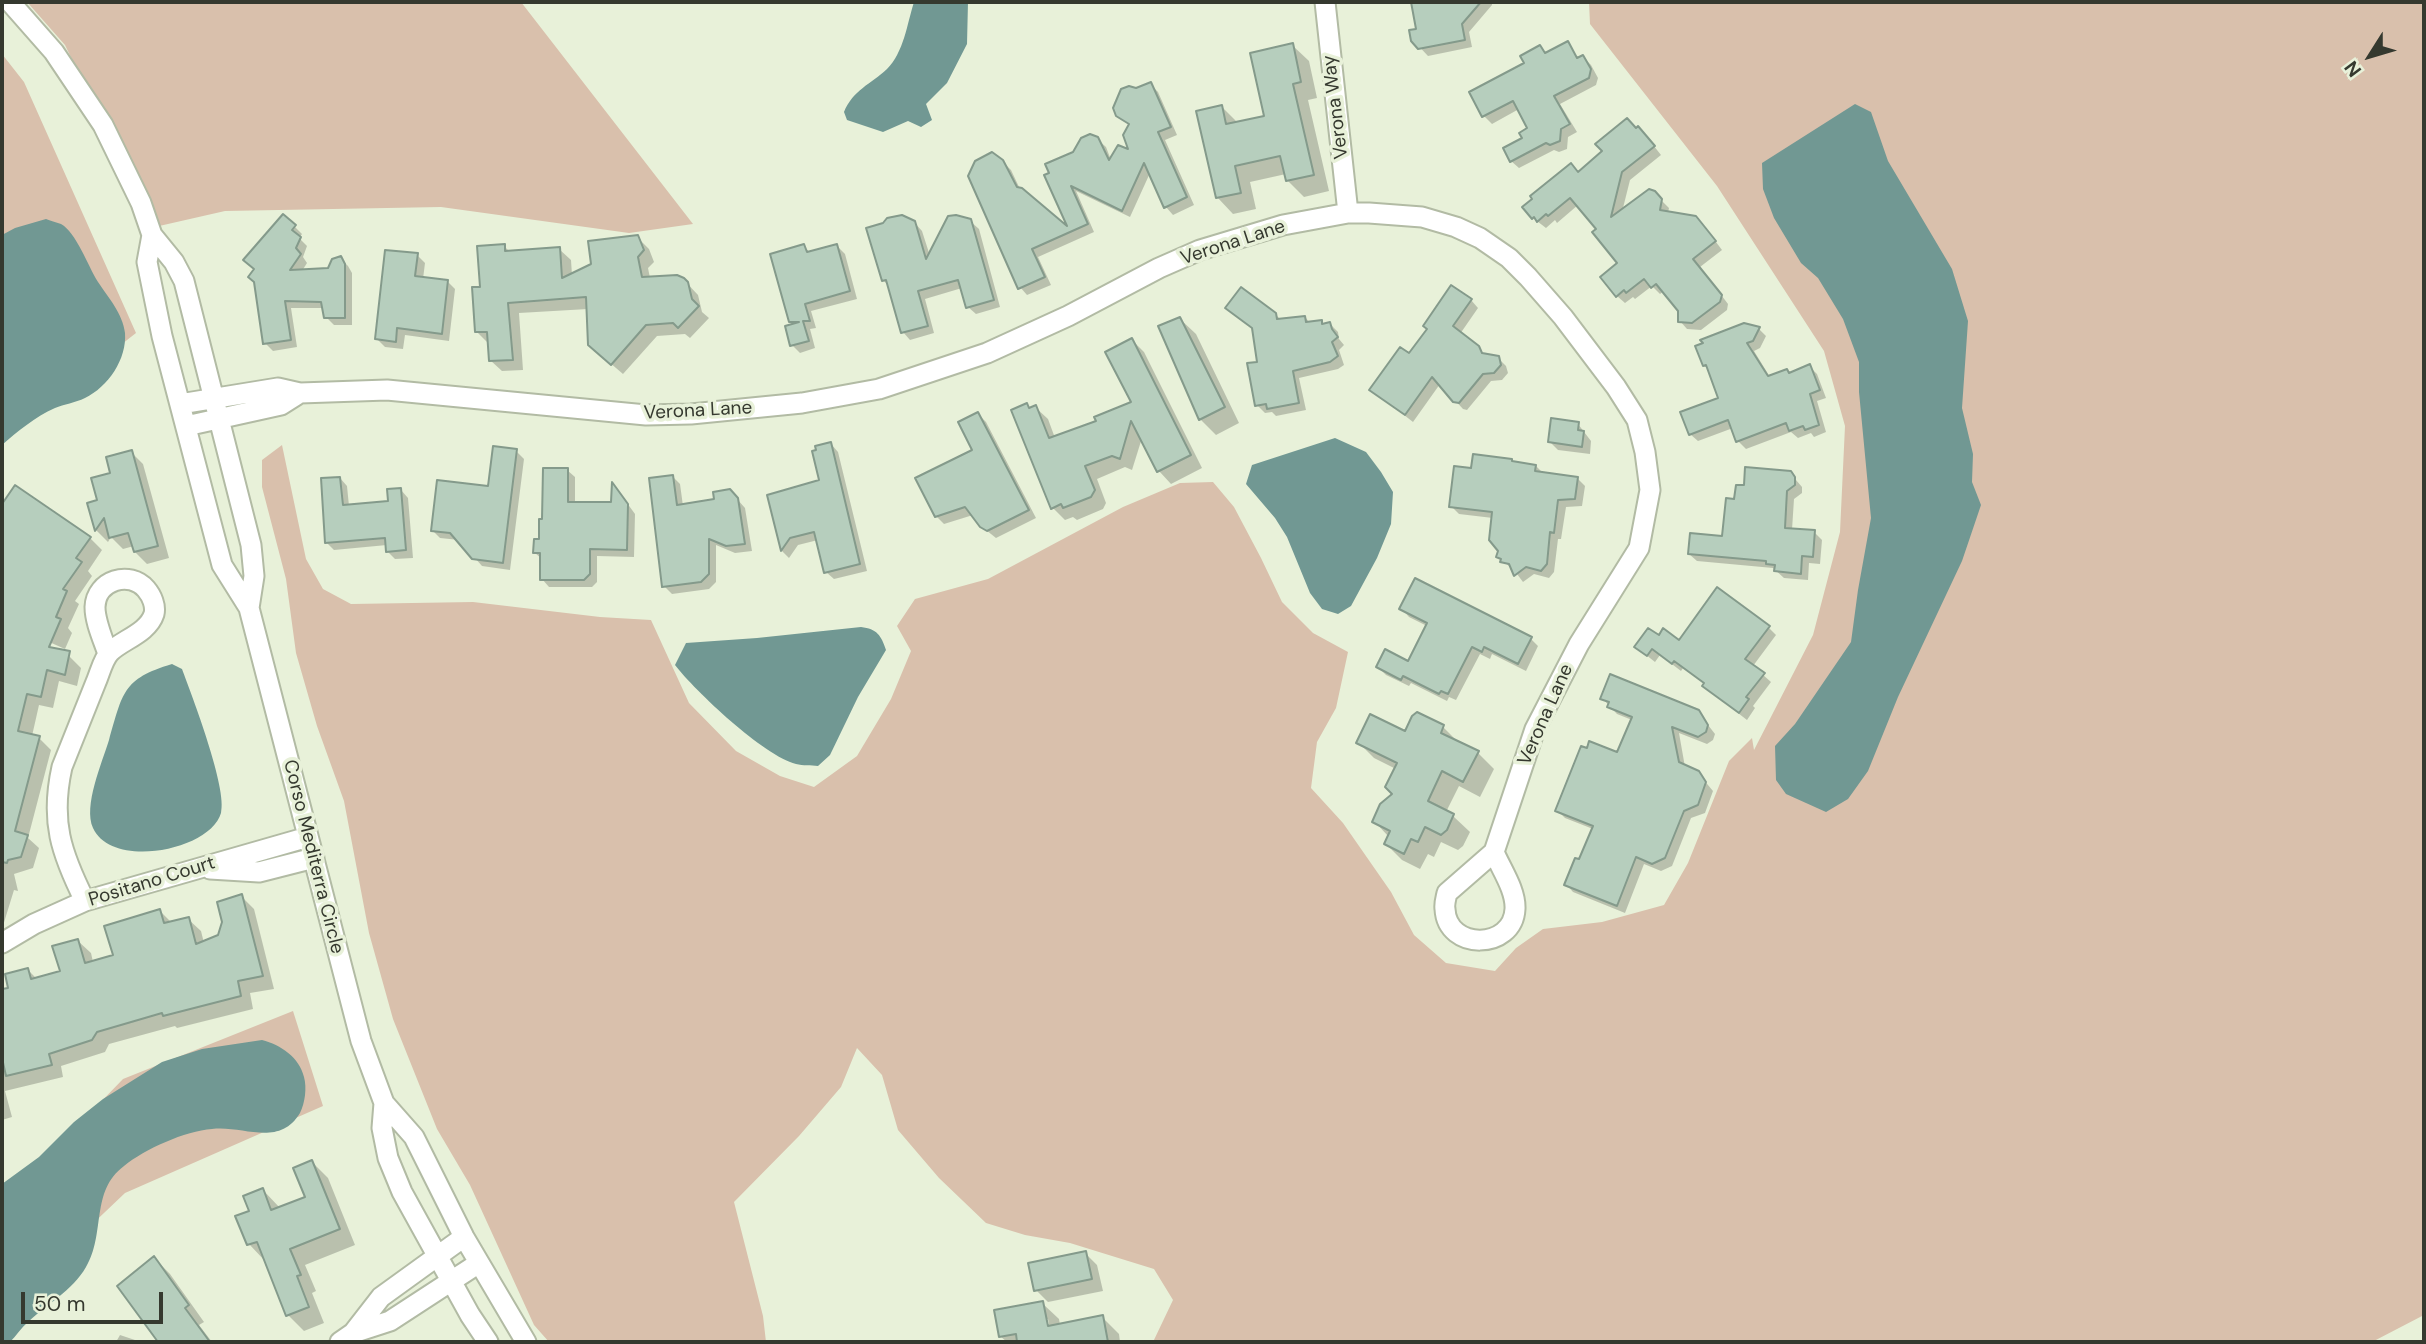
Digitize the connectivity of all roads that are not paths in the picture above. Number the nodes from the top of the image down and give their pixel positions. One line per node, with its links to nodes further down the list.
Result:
1 (10, 2): 4 (street, Corso Mediterra Circle)
2 (1325, 2): 3 (street, Verona Way)
3 (1348, 213): 5 (street, Verona Lane); 13 (street, Verona Lane)
4 (152, 235): 6 (street, Corso Mediterra Circle); 7 (street, Corso Mediterra Circle)
5 (300, 393): 6 (street, Verona Lane); 8 (street, Verona Lane)
6 (214, 399): 7 (street, Verona Lane); 8 (street, Corso Mediterra Circle)
7 (180, 404): 9 (street, Corso Mediterra Circle)
8 (219, 419): 9 (street, Verona Lane); 10 (street, Corso Mediterra Circle)
9 (186, 426): 10 (street, Corso Mediterra Circle)
10 (250, 608): 12 (street, Corso Mediterra Circle)
11 (108, 654): 16 (street)
12 (308, 837): 14 (street, Corso Mediterra Circle); 15 (street, Positano Court)
13 (1494, 852): 13 (street)
14 (314, 858): 15 (street); 18 (street, Corso Mediterra Circle)
15 (202, 869): 16 (street, Positano Court)
16 (85, 901): 17 (street, Positano Court)
17 (2, 943)
18 (384, 1103): 19 (street, Corso Mediterra Circle); 20 (street, Corso Mediterra Circle)
19 (464, 1237): 20 (street); 21 (street, Corso Mediterra Circle)
20 (438, 1256): 22 (street, Corso Mediterra Circle); 23 (street)
21 (479, 1263): 22 (street); 25 (street, Corso Mediterra Circle)
22 (452, 1281): 23 (street); 24 (street, Corso Mediterra Circle)
23 (347, 1337)
24 (488, 1342)
25 (526, 1342)

